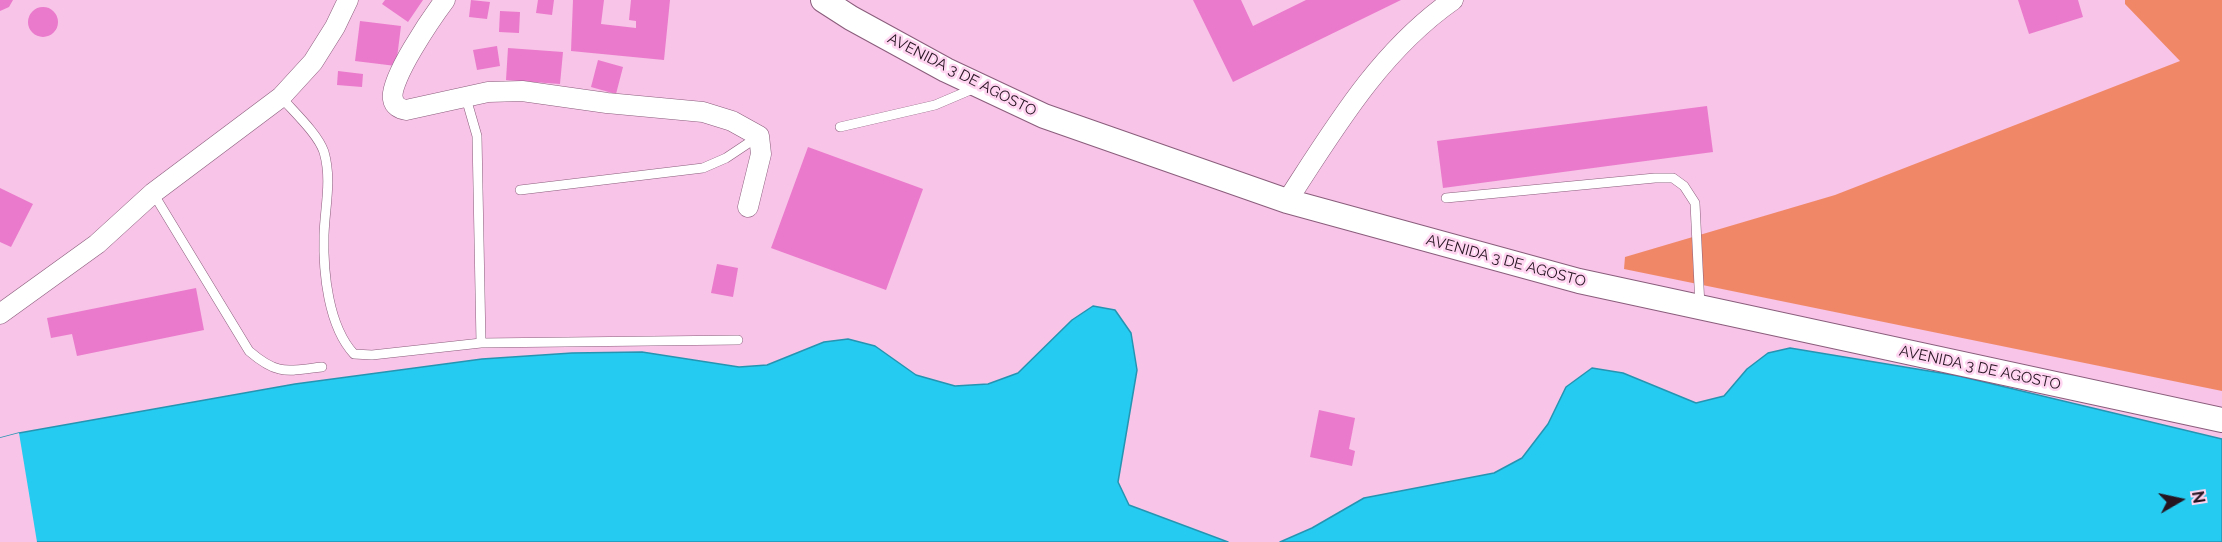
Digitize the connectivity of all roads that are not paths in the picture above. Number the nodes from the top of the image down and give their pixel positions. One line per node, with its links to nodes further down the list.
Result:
1 (348, 0): 7 (street)
2 (445, 0): 8 (street)
3 (824, 0): 6 (street, AVENIDA 3 DE AGOSTO)
4 (1453, 0): 5 (street)
5 (1432, 6): 14 (street)
6 (980, 86): 9 (lane); 14 (street, AVENIDA 3 DE AGOSTO)
7 (281, 97): 12 (street); 19 (lane)
8 (466, 98): 10 (street); 19 (lane)
9 (840, 127)
10 (759, 136): 11 (lane); 15 (street)
11 (520, 190)
12 (153, 193): 17 (street); 20 (lane)
13 (1446, 198): 16 (lane)
14 (1287, 201): 16 (street, AVENIDA 3 DE AGOSTO)
15 (748, 207)
16 (1701, 309): 21 (street, AVENIDA 3 DE AGOSTO)
17 (0, 314)
18 (738, 340): 19 (lane)
19 (482, 343)
20 (322, 366)
21 (2222, 420)

